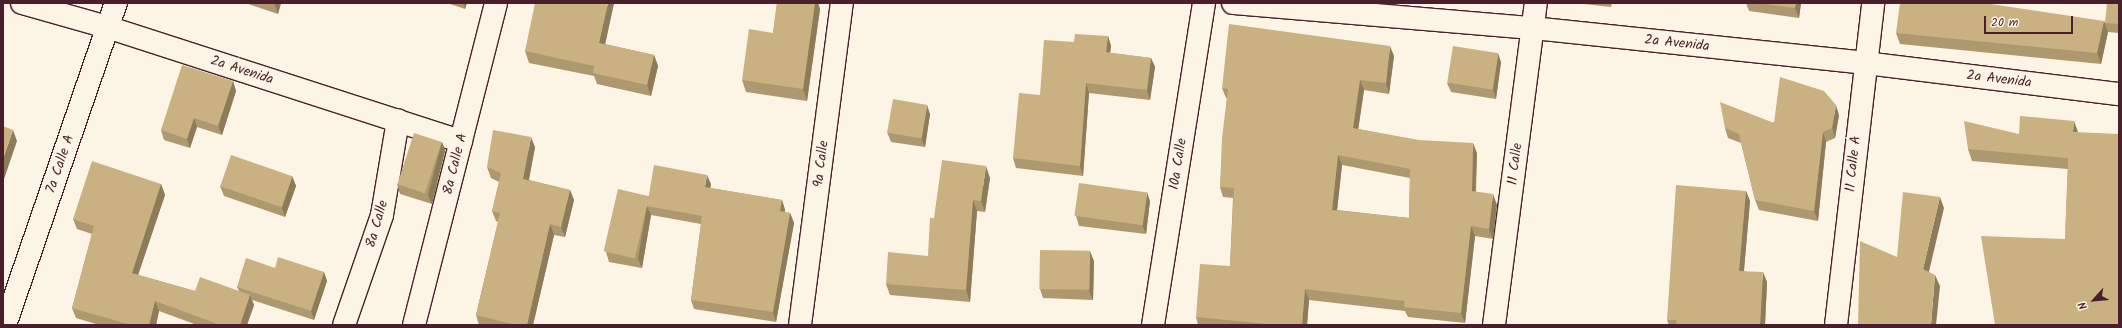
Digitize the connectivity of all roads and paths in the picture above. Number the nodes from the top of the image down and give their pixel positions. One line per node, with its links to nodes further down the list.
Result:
1 (22, 3): 9 (street, 2a Avenida)
2 (116, 3): 9 (street, 7a Calle A)
3 (496, 3): 14 (street, 8a Calle A)
4 (842, 3): 18 (street, 9a Calle)
5 (1204, 3): 19 (street, 10a Calle)
6 (1233, 3): 10 (street, 2a Avenida)
7 (1536, 3): 10 (street, 11 Calle)
8 (1873, 3): 11 (street, 11 Calle A)
9 (107, 27): 13 (street, 2a Avenida); 15 (street, 7a Calle A)
10 (1533, 28): 11 (street, 2a Avenida); 20 (street, 11 Calle)
11 (1865, 63): 12 (street, 2a Avenida); 21 (street, 11 Calle A)
12 (2119, 94)
13 (398, 120): 14 (street, 2a Avenida); 16 (street, 8a Calle)
14 (461, 141): 17 (street, 8a Calle A)
15 (5, 325)
16 (344, 325)
17 (414, 325)
18 (800, 325)
19 (1153, 325)
20 (1494, 325)
21 (1836, 325)

